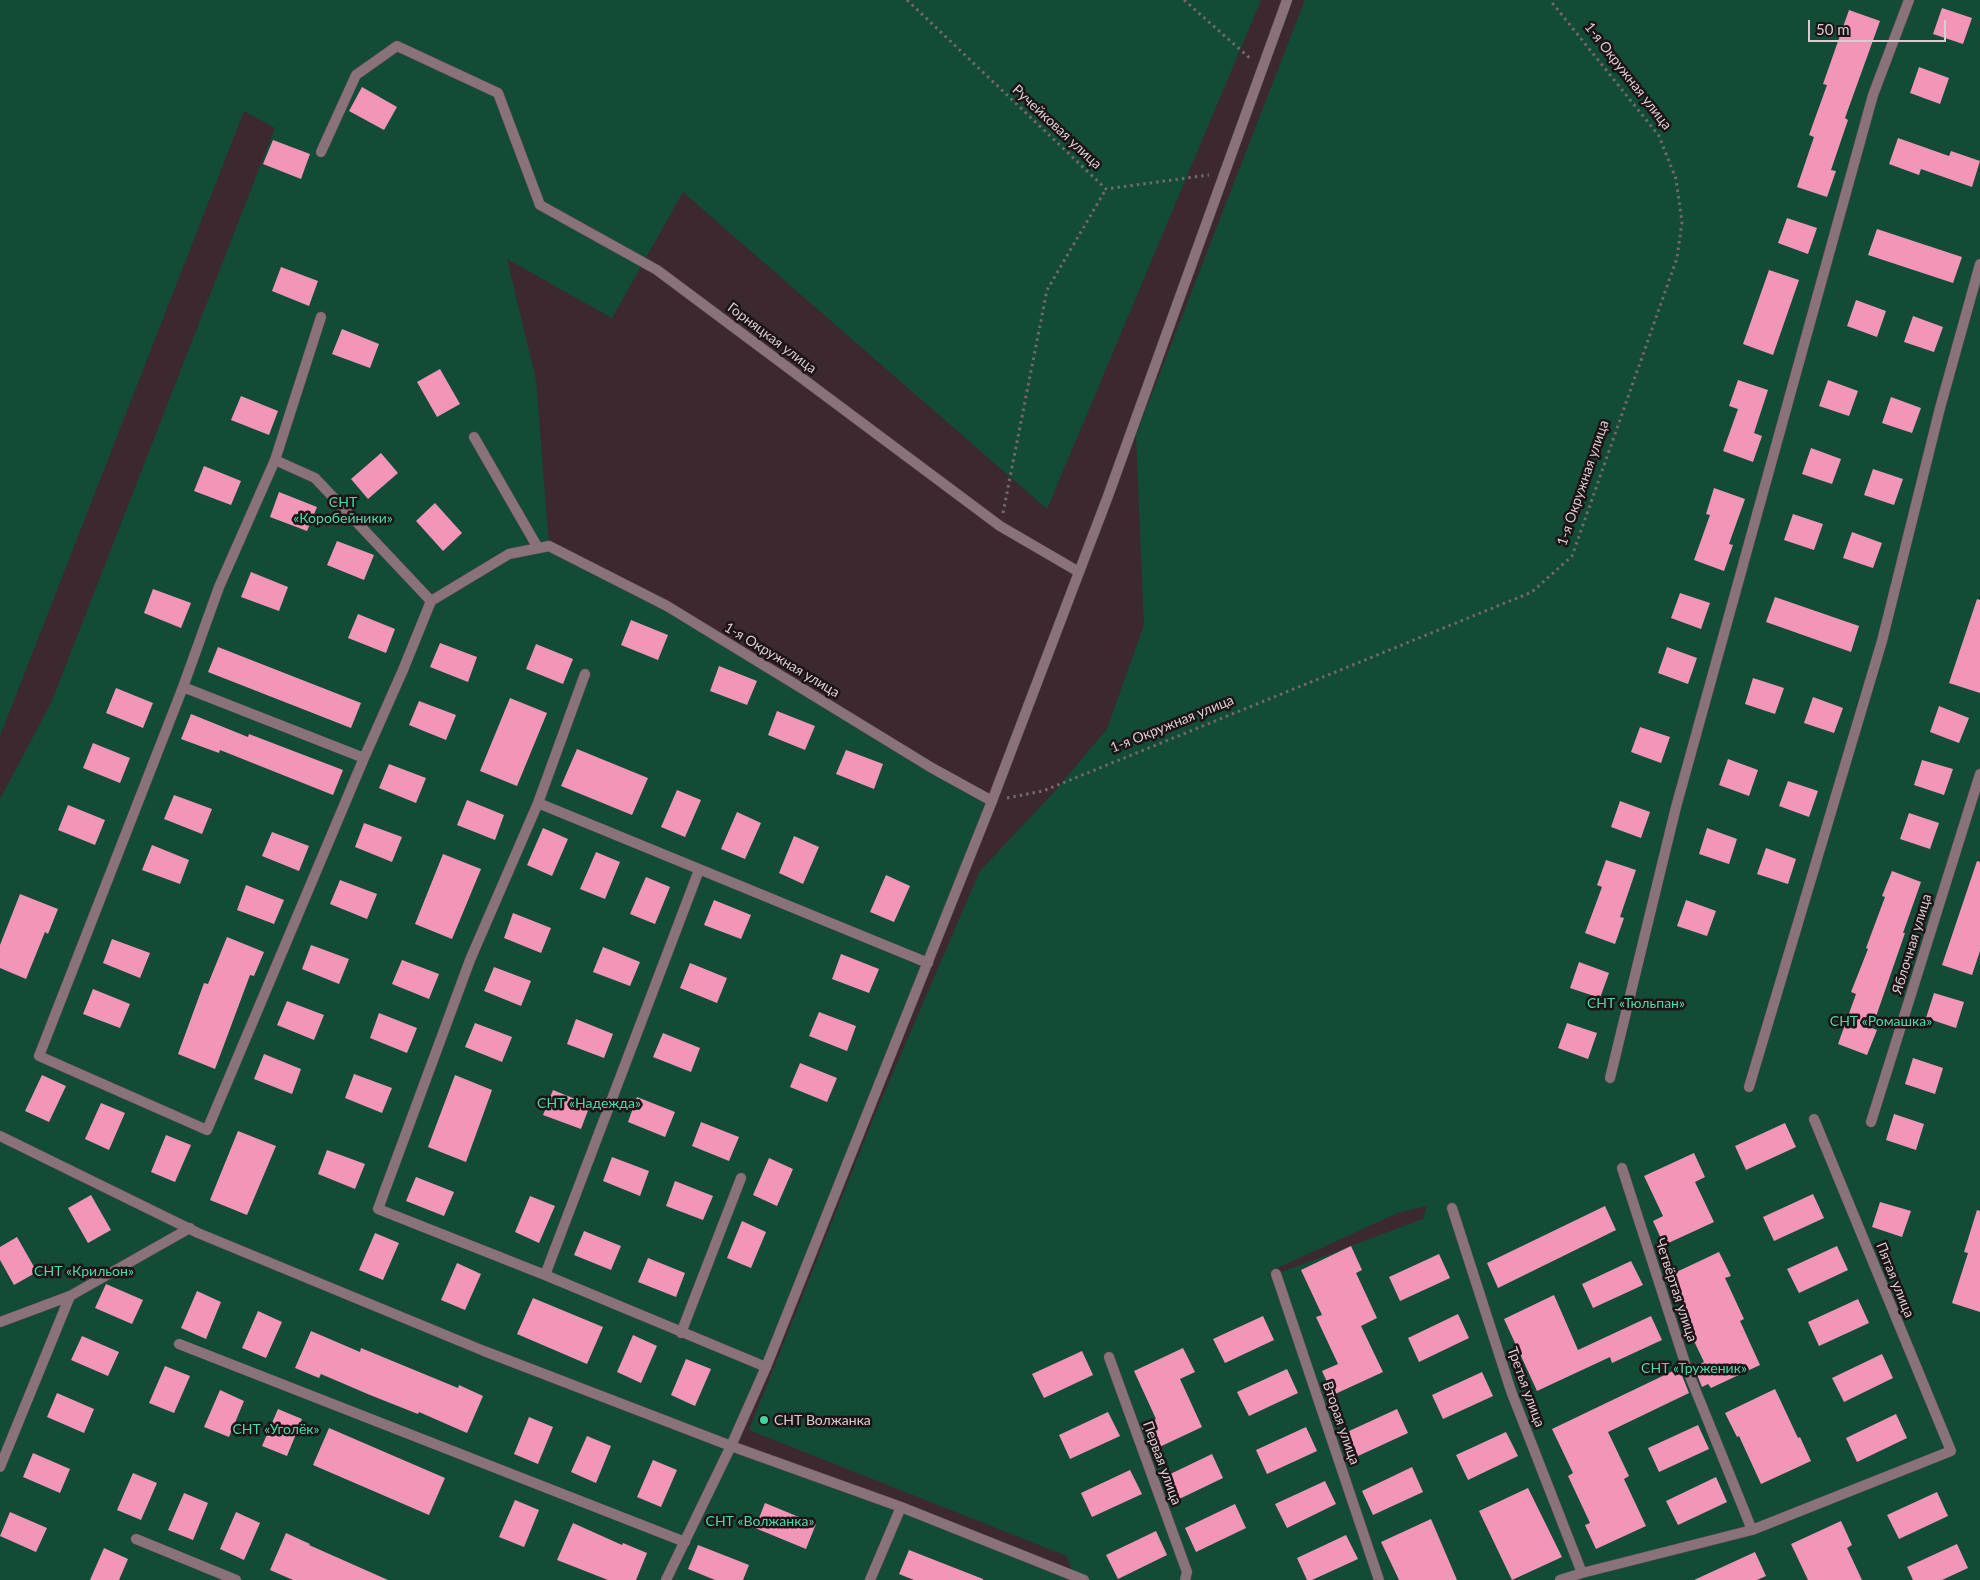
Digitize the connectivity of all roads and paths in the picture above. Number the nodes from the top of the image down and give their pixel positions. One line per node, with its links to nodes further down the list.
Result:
1 (907, 0): 9 (path, Ручейковая улица)
2 (1184, 0): 6 (path)
3 (1287, 0): 6 (street)
4 (1550, 0): 22 (path, 1-я Окружная улица)
5 (1909, 0): 26 (street)
6 (1262, 69): 8 (street)
7 (321, 152): 14 (street, Горняцкая улица)
8 (1225, 173): 9 (path, Ручейковая улица); 16 (street)
9 (1106, 189): 14 (path)
10 (1980, 264): 27 (street)
11 (321, 317): 13 (street)
12 (474, 437): 15 (street)
13 (275, 460): 17 (street); 19 (street)
14 (1000, 526): 16 (street, Горняцкая улица)
15 (538, 548): 17 (street, 1-я Окружная улица); 22 (street, 1-я Окружная улица)
16 (1078, 572): 22 (street)
17 (430, 601): 20 (street)
18 (585, 674): 23 (street)
19 (183, 687): 20 (street); 20 (street)
20 (364, 758)
21 (1980, 774): 29 (street, Яблочная улица)
22 (992, 801): 25 (street)
23 (538, 803): 24 (street); 36 (street)
24 (699, 870): 25 (street); 36 (street)
25 (928, 963): 42 (street)
26 (1610, 1078)
27 (1749, 1086)
28 (1814, 1119): 46 (street, Пятая улица)
29 (1871, 1122)
30 (0, 1136): 34 (street)
31 (1622, 1168): 46 (street, Четвёртая улица)
32 (741, 1178): 39 (street)
33 (1452, 1208): 49 (street, Третья улица)
34 (190, 1228): 37 (street); 43 (street)
35 (1276, 1274): 55 (street, Вторая улица)
36 (545, 1276): 39 (street)
37 (70, 1296): 38 (street); 44 (street)
38 (0, 1322)
39 (681, 1333): 42 (street)
40 (179, 1344): 48 (street)
41 (1109, 1357): 54 (street, Первая улица)
42 (766, 1367): 43 (street)
43 (731, 1446): 45 (street); 48 (street)
44 (0, 1468)
45 (901, 1506): 50 (street); 53 (street)
46 (1752, 1530): 49 (street)
47 (136, 1539): 51 (street)
48 (685, 1542): 52 (street)
49 (1582, 1572): 56 (street)
50 (1078, 1579)
51 (236, 1580)
52 (666, 1580)
53 (870, 1580)
54 (1185, 1580)
55 (1379, 1580)
56 (1560, 1580)

